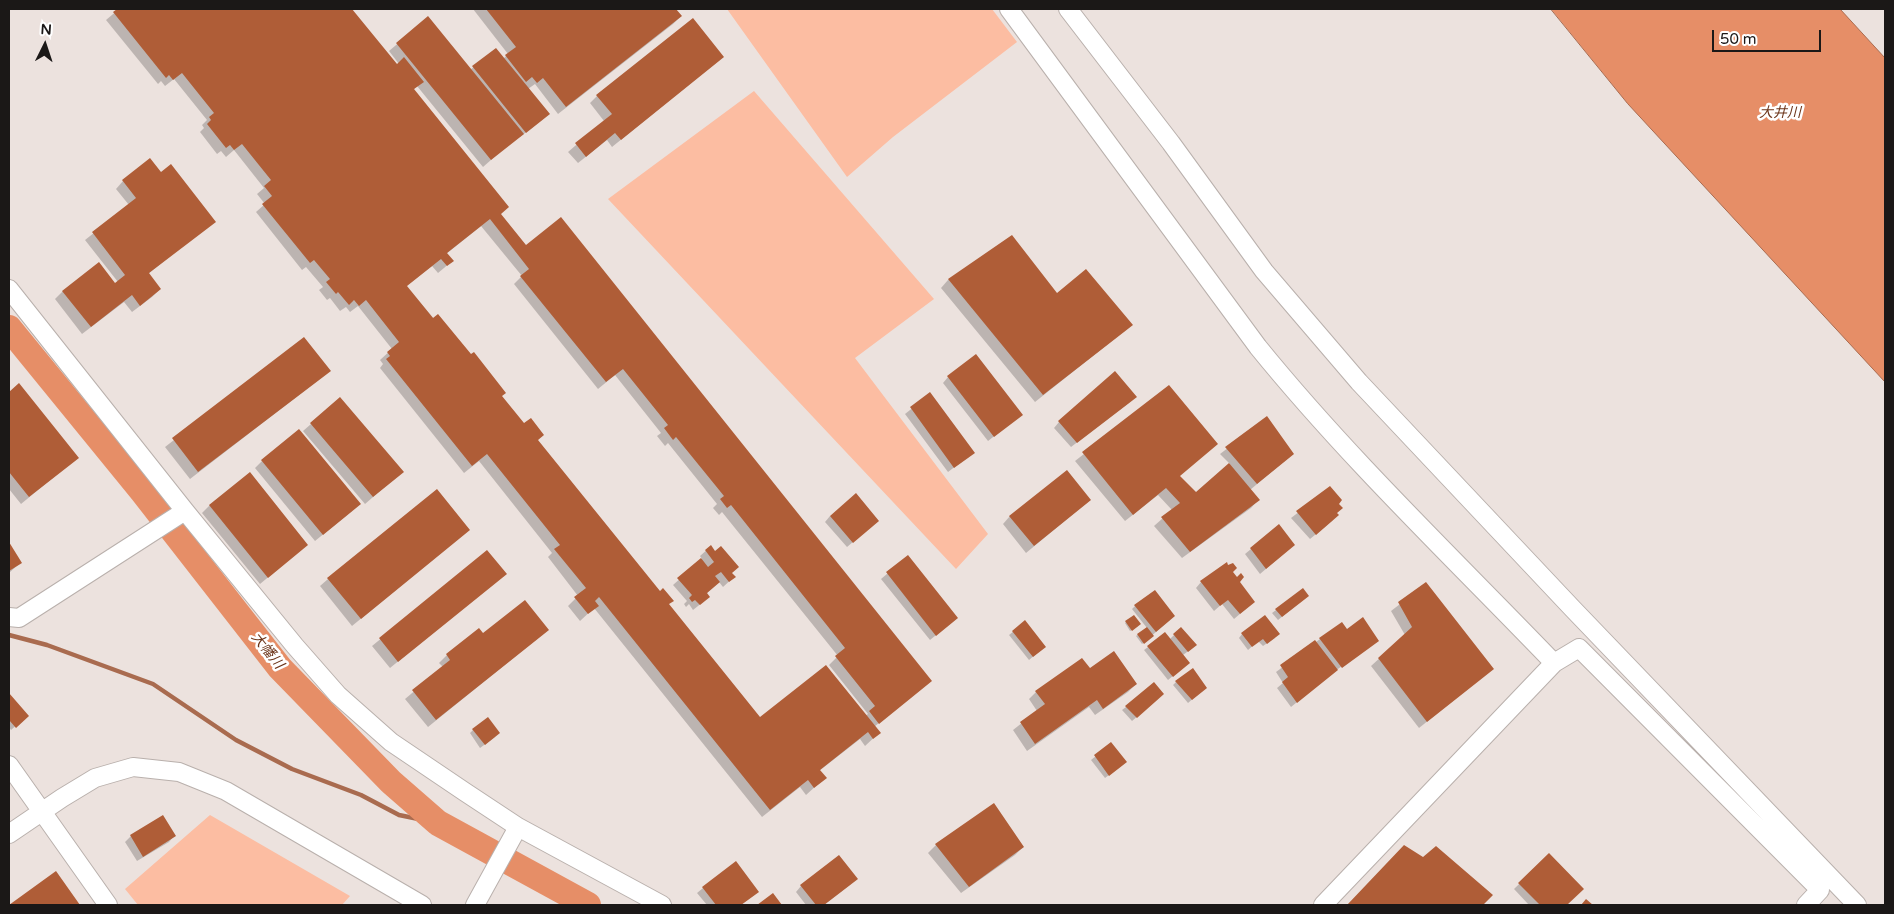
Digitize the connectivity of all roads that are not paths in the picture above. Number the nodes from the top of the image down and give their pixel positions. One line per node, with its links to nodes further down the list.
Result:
1 (1009, 9): 6 (street)
2 (1068, 9): 17 (street)
3 (9, 289): 4 (street)
4 (185, 511): 5 (street); 9 (street)
5 (9, 617)
6 (1554, 663): 15 (street); 16 (street)
7 (9, 765): 8 (street)
8 (42, 812): 10 (street); 11 (street); 12 (street)
9 (518, 826): 13 (street); 14 (street)
10 (9, 834)
11 (108, 905)
12 (422, 905)
13 (475, 905)
14 (662, 905)
15 (1322, 905)
16 (1806, 905)
17 (1857, 905)

